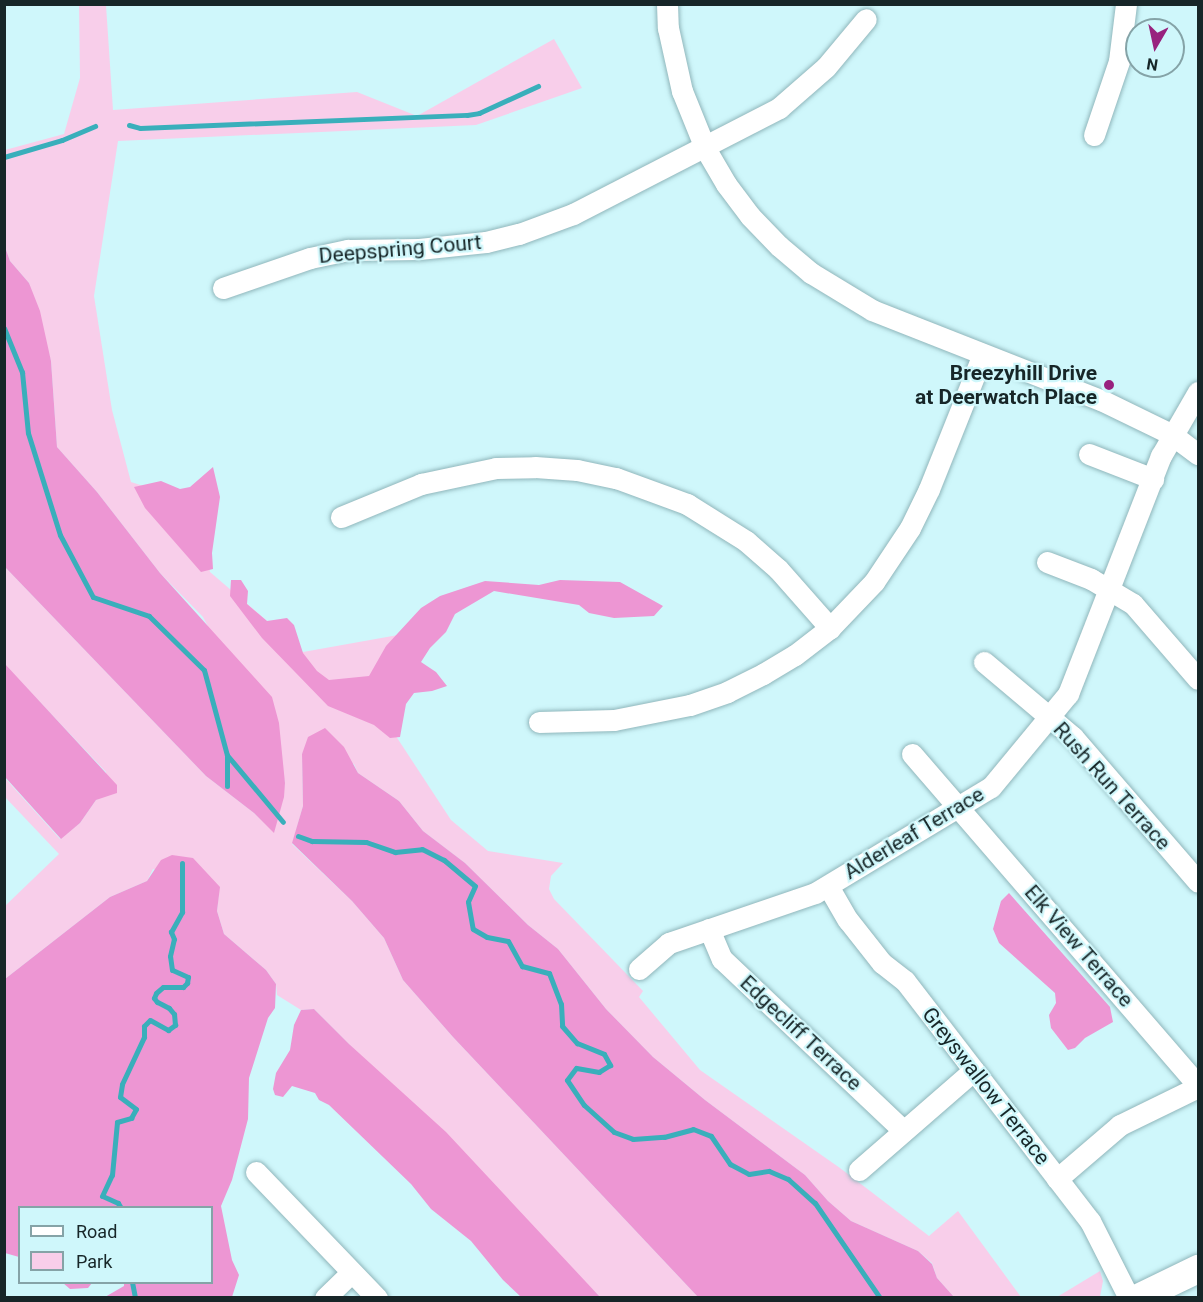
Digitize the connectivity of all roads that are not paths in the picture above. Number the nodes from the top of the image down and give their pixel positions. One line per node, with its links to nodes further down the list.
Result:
1 (667, 4): 5 (street)
2 (1125, 4): 4 (street)
3 (866, 19): 5 (street, Deepspring Court)
4 (1094, 135)
5 (705, 148): 6 (street, Deepspring Court); 7 (street)
6 (223, 288)
7 (983, 354): 9 (street); 16 (street)
8 (1198, 392): 9 (street, Alderleaf Terrace)
9 (1172, 434): 11 (street); 12 (street, Alderleaf Terrace)
10 (1089, 454): 12 (street)
11 (1198, 454)
12 (1153, 479): 15 (street, Alderleaf Terrace)
13 (341, 517): 16 (street)
14 (1047, 561): 15 (street)
15 (1110, 590): 18 (street); 19 (street, Alderleaf Terrace)
16 (830, 628): 20 (street)
17 (984, 662): 19 (street, Rush Run Terrace)
18 (1196, 670)
19 (1050, 717): 22 (street, Alderleaf Terrace); 23 (street, Rush Run Terrace)
20 (539, 722)
21 (912, 754): 22 (street, Elk View Terrace)
22 (960, 807): 24 (street, Alderleaf Terrace); 28 (street, Elk View Terrace)
23 (1198, 882)
24 (828, 886): 25 (street, Alderleaf Terrace); 27 (street, Greyswallow Terrace)
25 (709, 928): 26 (street, Alderleaf Terrace); 29 (street, Edgecliff Terrace)
26 (639, 969)
27 (974, 1070): 29 (street); 32 (street, Greyswallow Terrace)
28 (1198, 1086): 32 (street)
29 (904, 1131): 30 (street)
30 (859, 1170)
31 (256, 1172): 34 (street)
32 (1057, 1179): 37 (street, Greyswallow Terrace)
33 (1198, 1269): 38 (main road)
34 (352, 1272): 35 (street); 36 (street)
35 (325, 1298)
36 (376, 1298)
37 (1129, 1298)
38 (1138, 1298)

